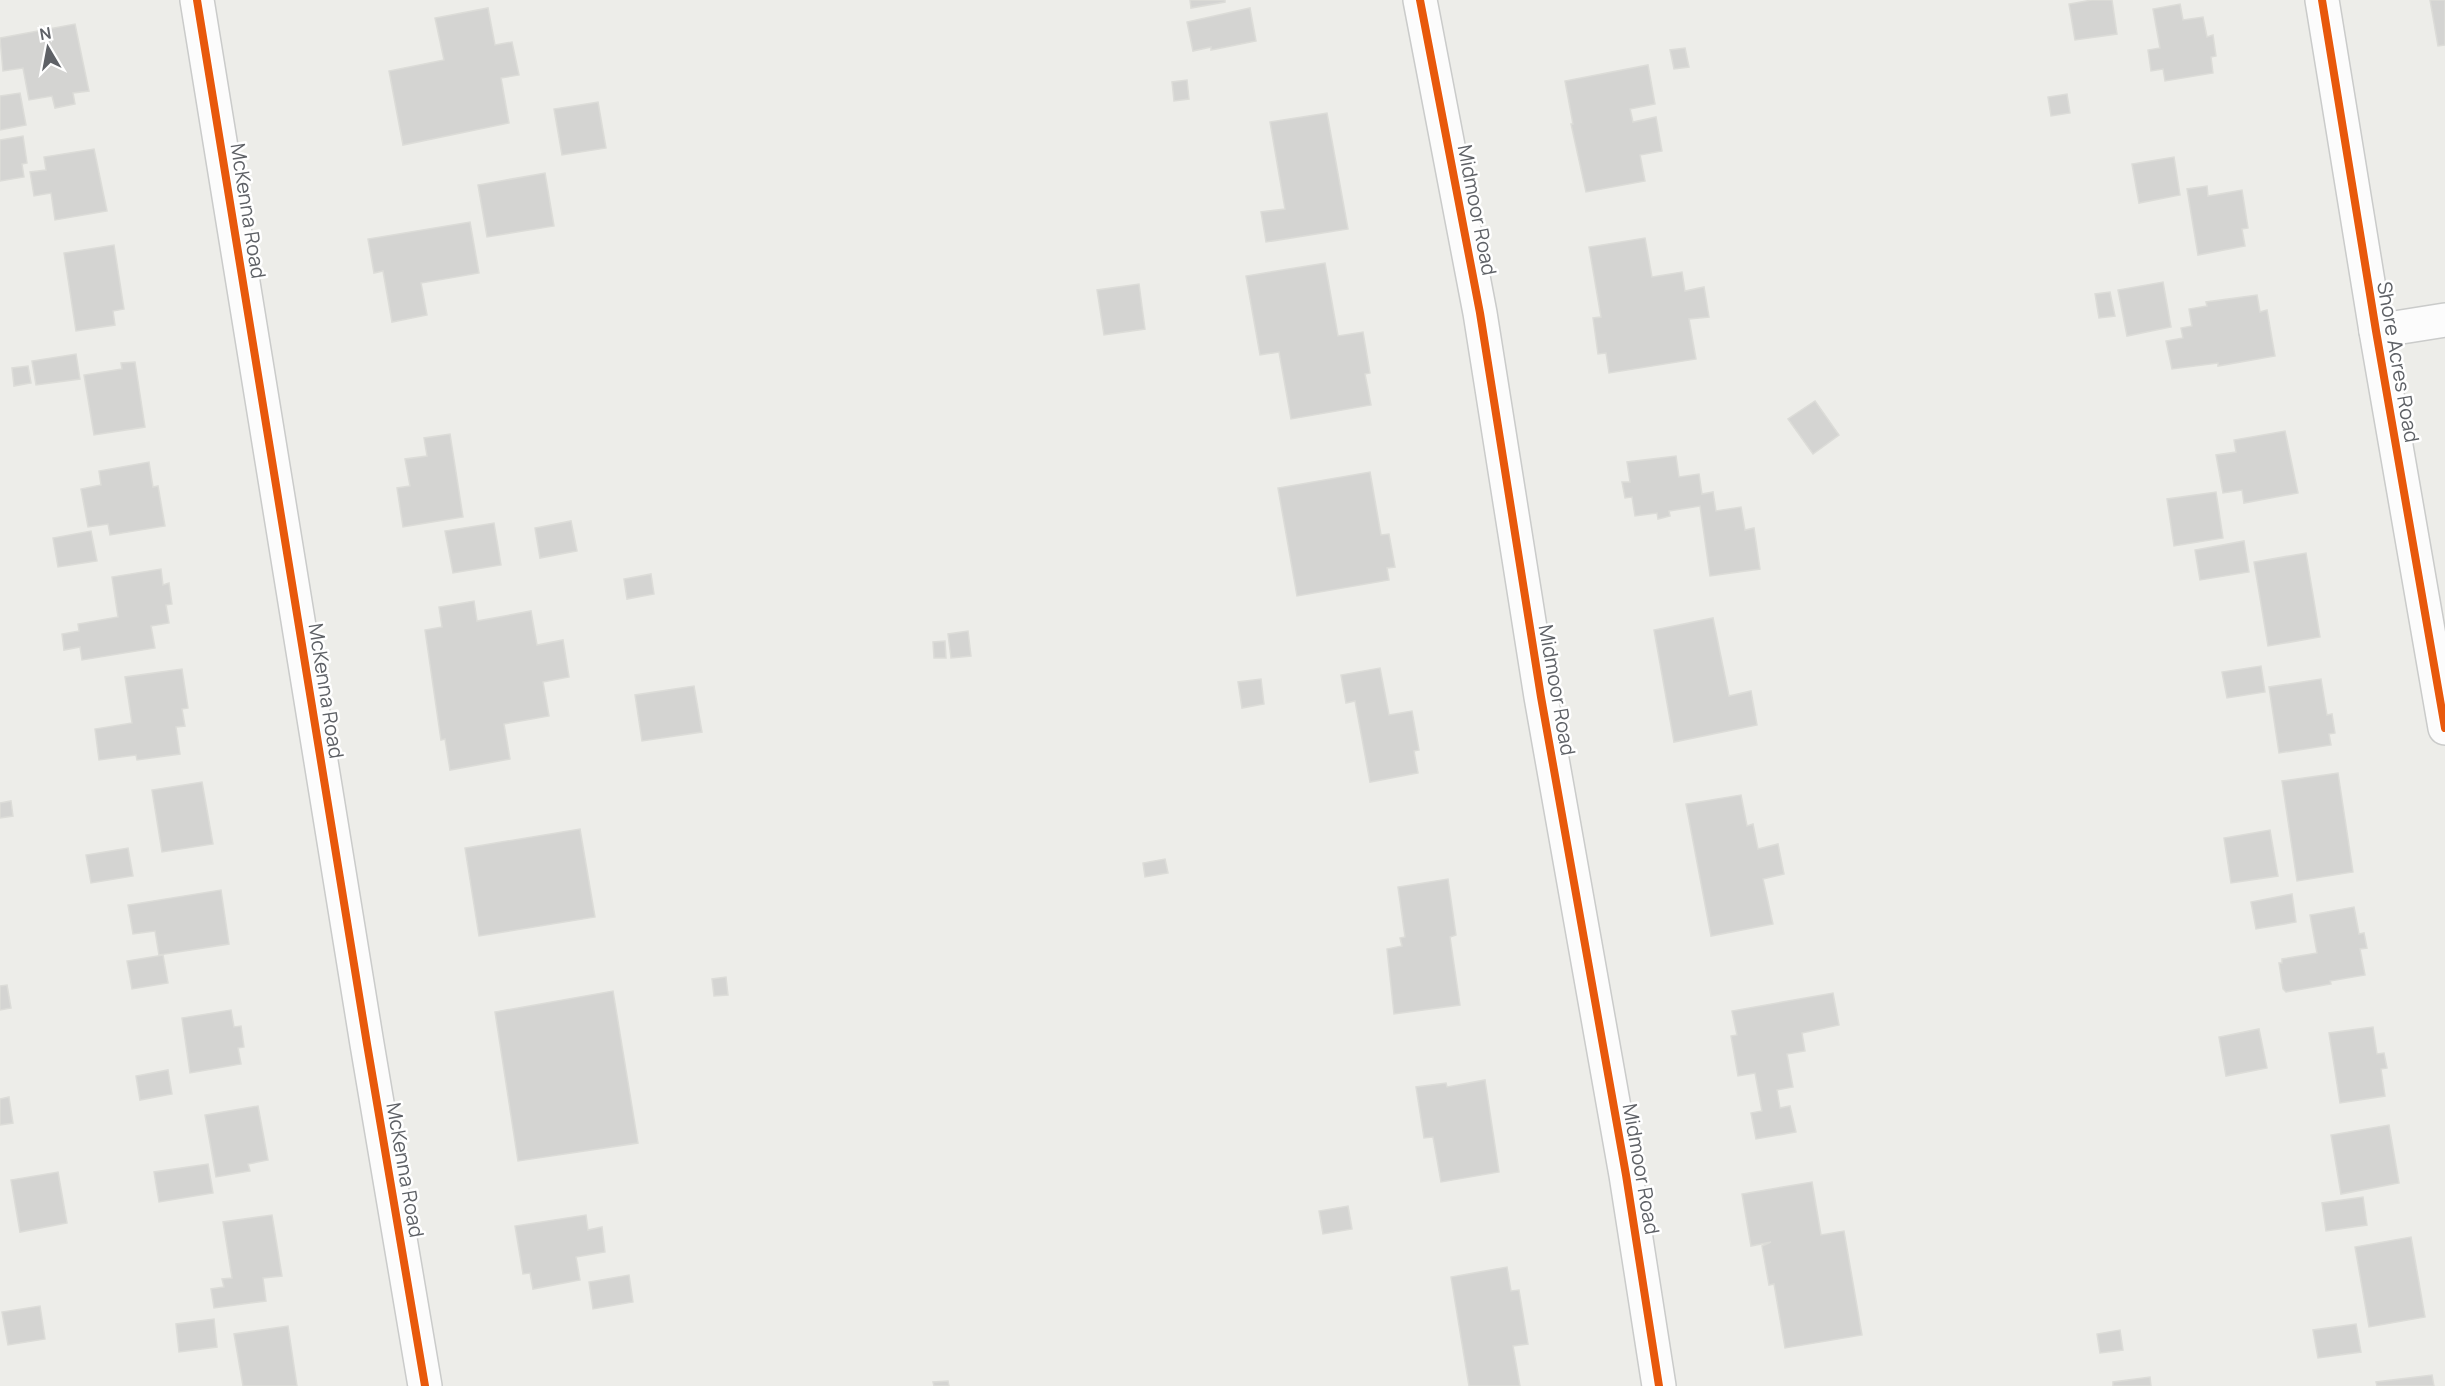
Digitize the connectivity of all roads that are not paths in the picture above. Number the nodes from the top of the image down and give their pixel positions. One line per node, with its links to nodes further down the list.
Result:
1 (197, 0): 7 (street, McKenna Road)
2 (1420, 0): 8 (street, Midmoor Road)
3 (2322, 0): 5 (street, Shore Acres Road)
4 (2445, 320): 5 (street)
5 (2376, 331): 6 (street, Shore Acres Road)
6 (2445, 728)
7 (425, 1386)
8 (1659, 1386)

